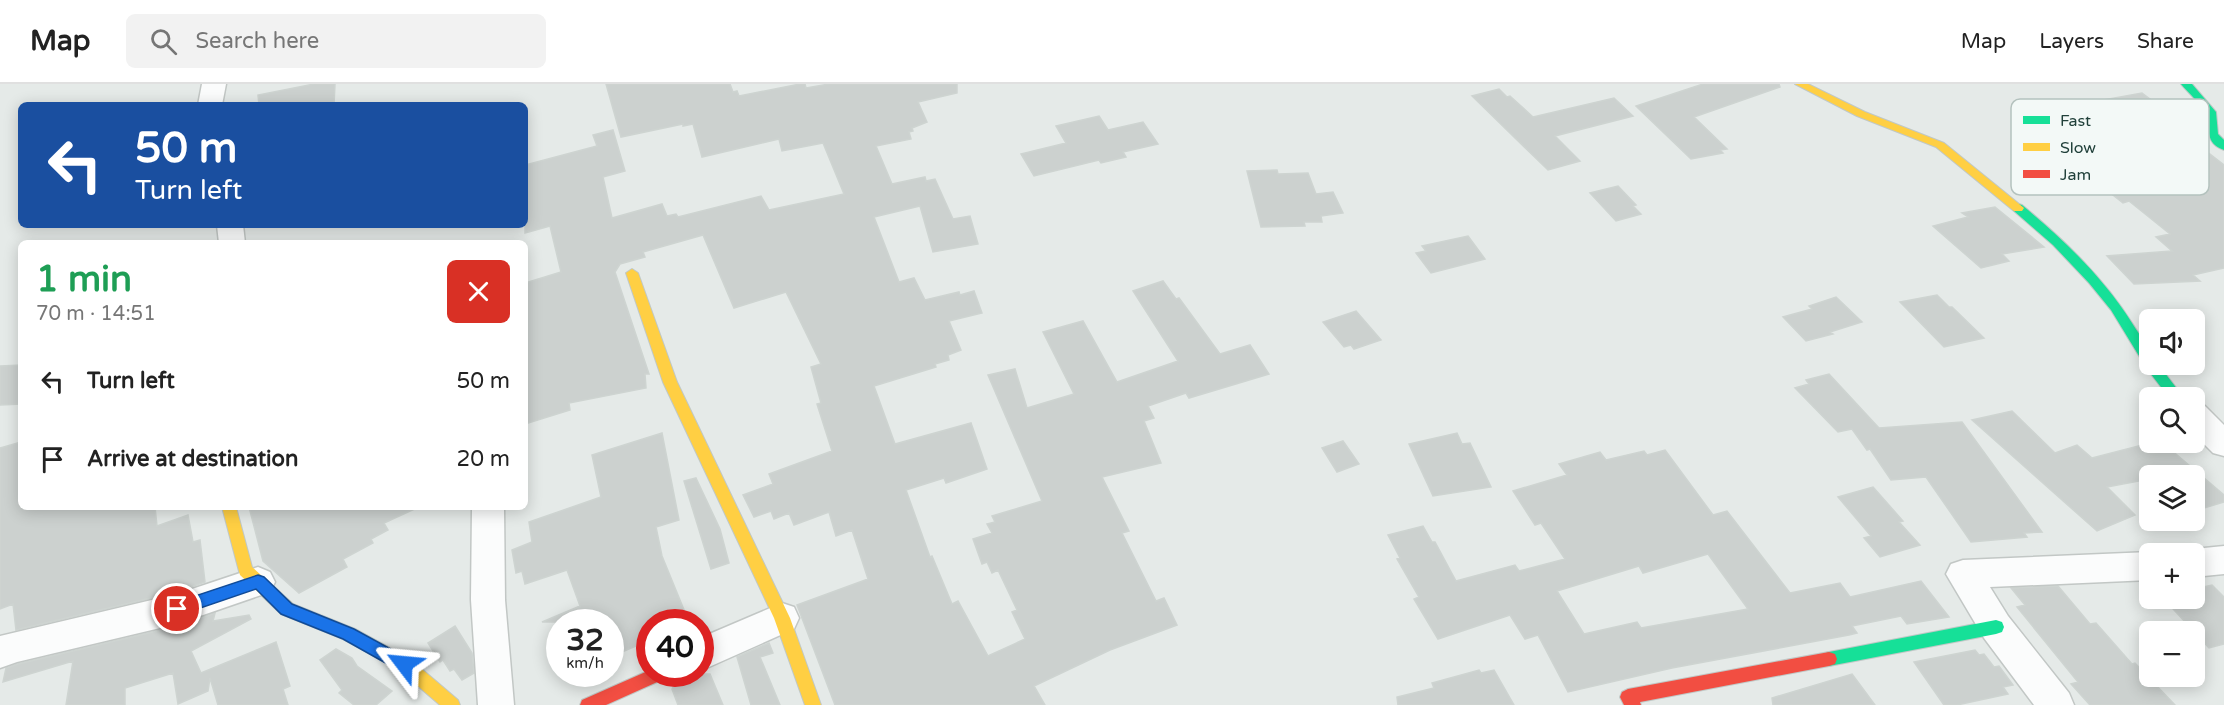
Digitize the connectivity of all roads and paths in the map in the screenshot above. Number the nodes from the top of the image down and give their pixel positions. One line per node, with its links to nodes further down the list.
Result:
1 (214, 84): 5 (street)
2 (1800, 84): 9 (street)
3 (2186, 84): 4 (street)
4 (2199, 99)
5 (211, 102)
6 (2209, 110): 7 (street)
7 (2224, 147)
8 (632, 273): 18 (street)
9 (2168, 387)
10 (2205, 425): 11 (street)
11 (2224, 444)
12 (230, 510): 17 (street)
13 (488, 510): 24 (street)
14 (2224, 560): 15 (street)
15 (2205, 561)
16 (2139, 566): 19 (street)
17 (258, 582): 21 (street); 23 (street)
18 (782, 618): 20 (street); 26 (street)
19 (1996, 627): 27 (street); 28 (street)
20 (714, 649)
21 (0, 652)
22 (636, 684): 25 (street)
23 (452, 705)
24 (496, 705)
25 (588, 705)
26 (813, 705)
27 (1633, 705)
28 (2056, 705)

